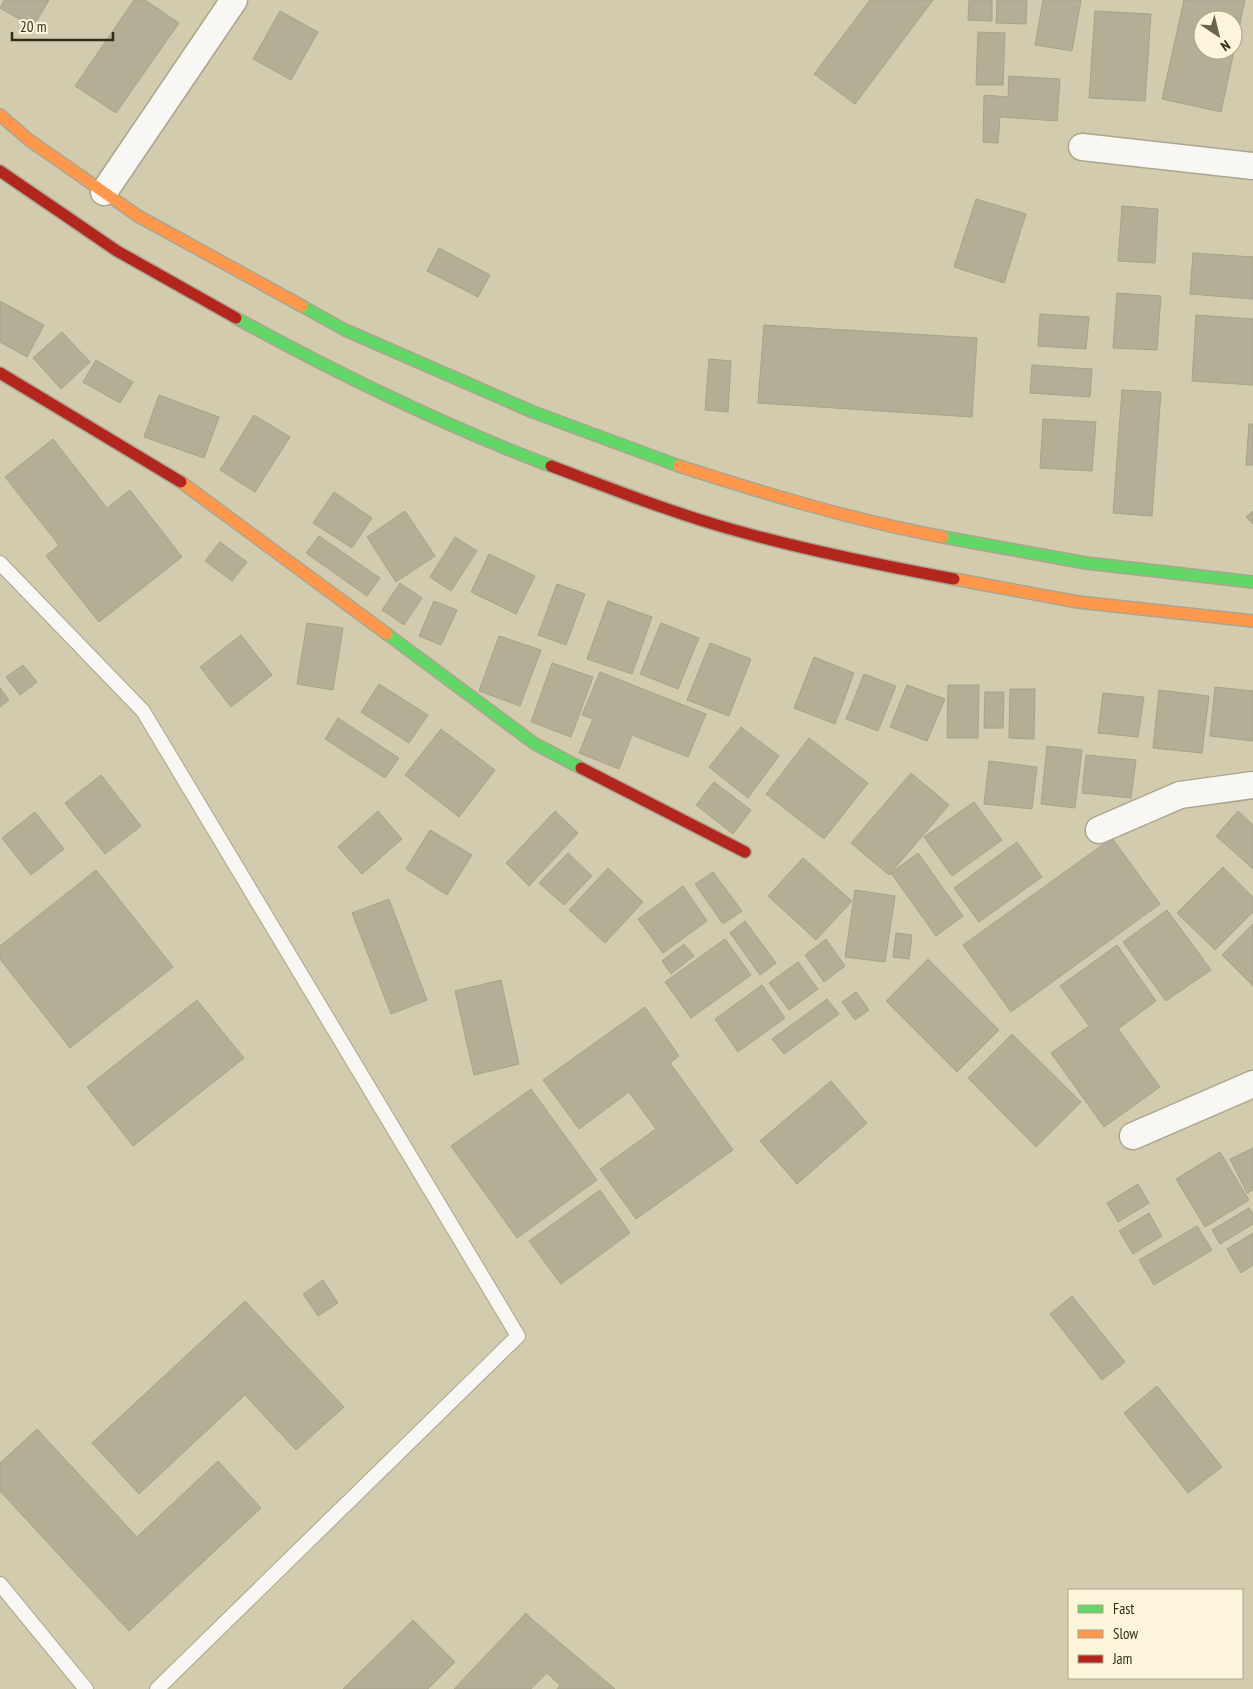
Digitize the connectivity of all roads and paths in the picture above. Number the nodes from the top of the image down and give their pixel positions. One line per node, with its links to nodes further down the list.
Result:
1 (234, 0): 6 (street)
2 (0, 115): 6 (main road)
3 (1082, 147): 4 (street)
4 (1253, 166)
5 (0, 171): 10 (main road)
6 (104, 192): 9 (main road)
7 (0, 373): 13 (main road)
8 (0, 563): 18 (lane)
9 (1253, 582)
10 (1253, 621)
11 (1253, 785): 12 (street)
12 (1099, 830)
13 (745, 852)
14 (1253, 1084): 15 (street)
15 (1133, 1136)
16 (0, 1584): 17 (lane)
17 (86, 1689)
18 (157, 1689)

